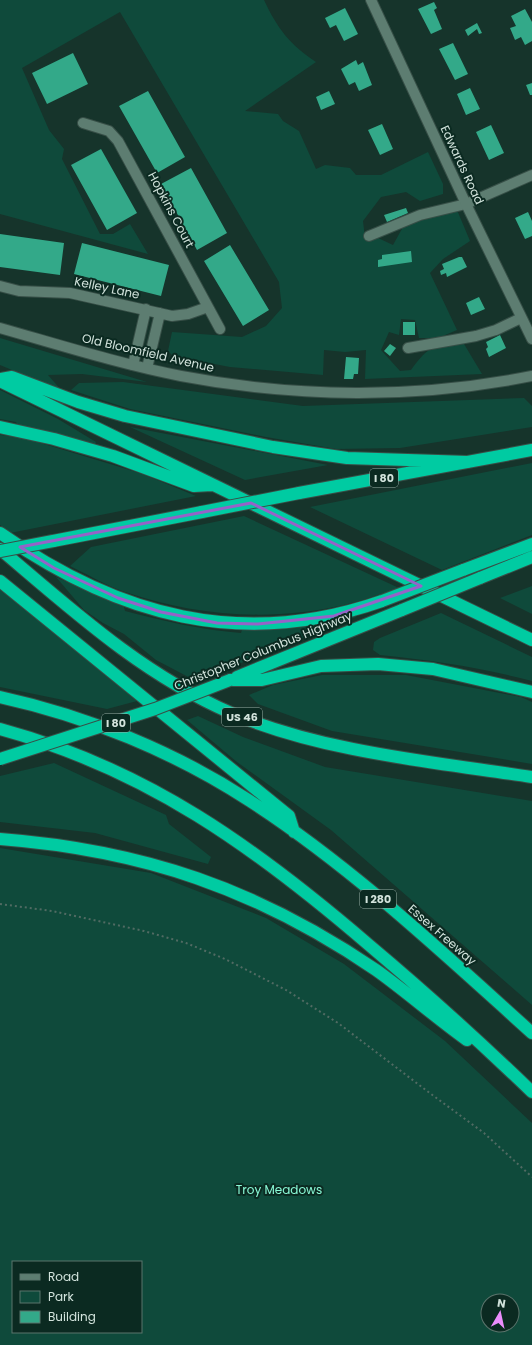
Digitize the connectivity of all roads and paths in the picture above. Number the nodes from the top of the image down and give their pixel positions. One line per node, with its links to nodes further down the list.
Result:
1 (372, 0): 4 (street, Edwards Road)
2 (83, 123): 7 (street, Hopkins Court)
3 (532, 175): 4 (street)
4 (466, 204): 5 (street); 10 (street, Edwards Road)
5 (369, 236)
6 (0, 286): 8 (street, Kelley Lane)
7 (208, 307): 9 (street, Kelley Lane); 12 (street, Hopkins Court)
8 (146, 309): 9 (street, Kelley Lane); 15 (street)
9 (160, 313): 16 (street)
10 (521, 318): 13 (street, Edwards Road); 14 (street)
11 (0, 328): 15 (street, Old Bloomfield Avenue)
12 (220, 329)
13 (532, 339)
14 (408, 348)
15 (133, 364): 16 (street, Old Bloomfield Avenue)
16 (147, 368): 17 (street, Old Bloomfield Avenue)
17 (532, 376)
18 (0, 380): 21 (highway); 22 (highway)
19 (0, 427): 22 (highway)
20 (532, 450): 21 (highway, I 80)
21 (468, 462): 25 (highway, I 80, bridge)
22 (215, 485): 28 (highway)
23 (0, 533): 24 (highway, bridge)
24 (532, 544)
25 (0, 550): 34 (highway, US 46)
26 (532, 557): 29 (highway, Christopher Columbus Highway / I 80, bridge)
27 (0, 581): 35 (highway)
28 (532, 640)
29 (230, 680): 30 (highway); 33 (highway, Christopher Columbus Highway / I 80, bridge)
30 (532, 692)
31 (0, 697): 35 (highway, Essex Freeway)
32 (0, 729): 39 (highway)
33 (0, 759)
34 (532, 777)
35 (294, 832): 38 (highway, Essex Freeway / I 280)
36 (0, 839): 39 (highway)
37 (0, 904): 41 (path)
38 (532, 1033)
39 (513, 1074): 40 (highway)
40 (532, 1092)
41 (532, 1177)

